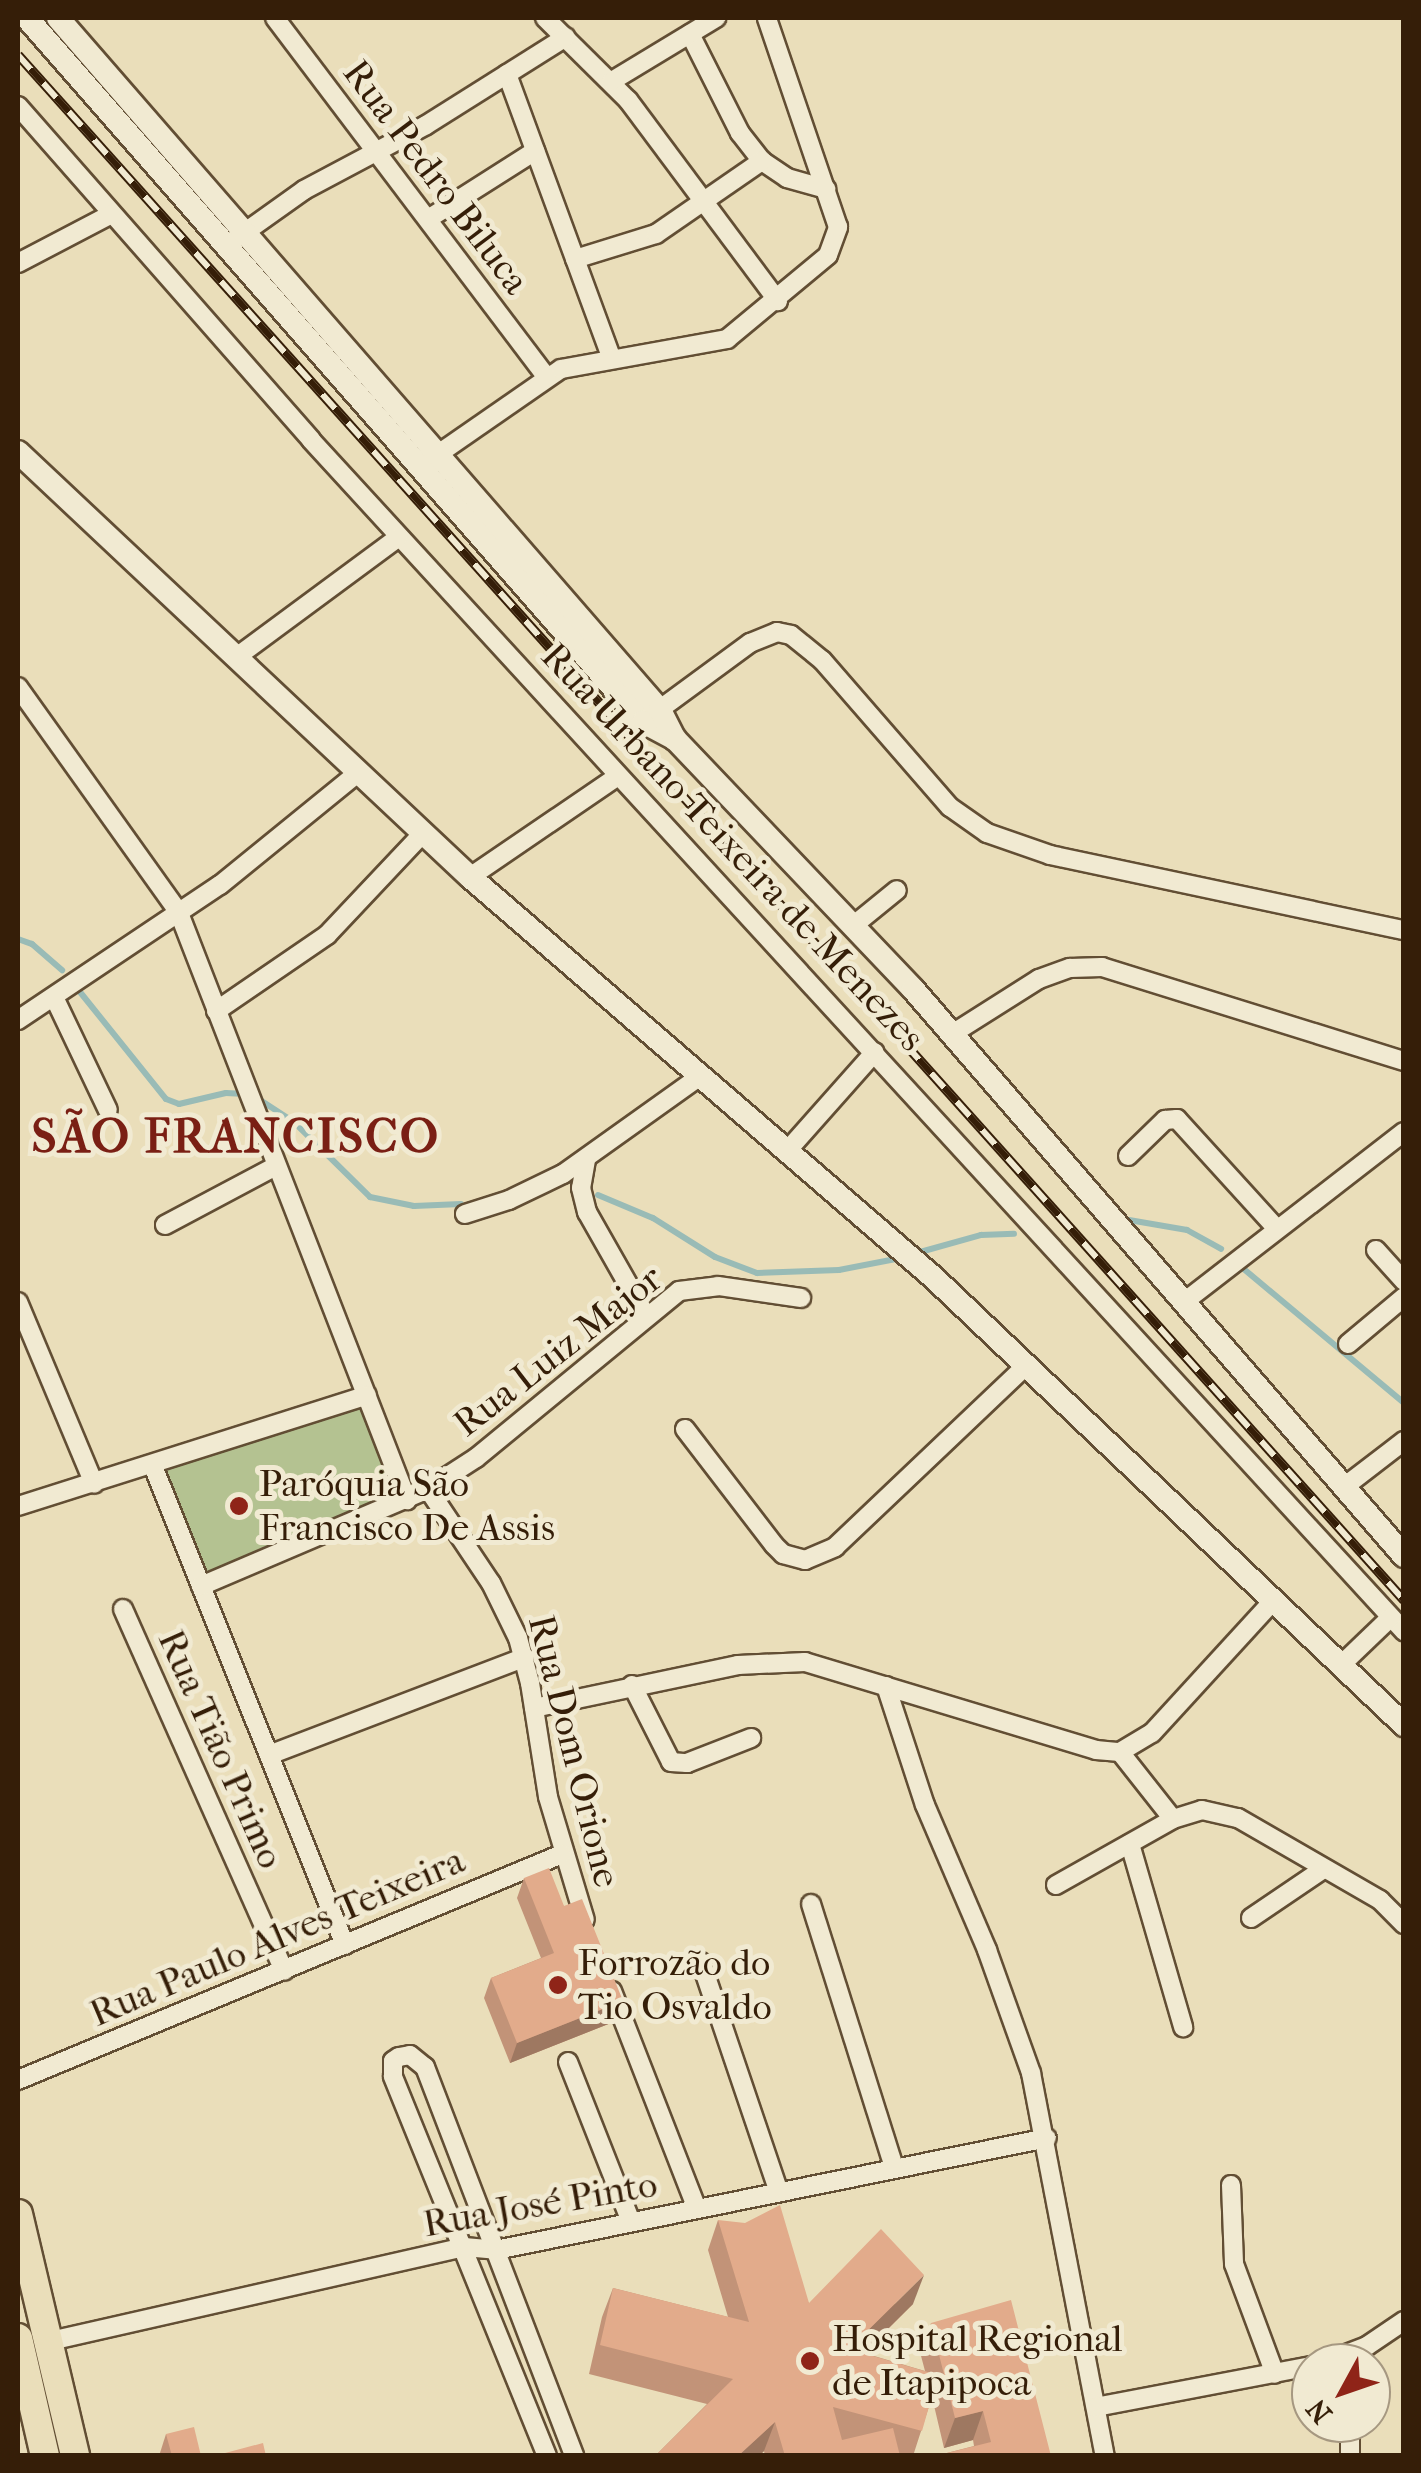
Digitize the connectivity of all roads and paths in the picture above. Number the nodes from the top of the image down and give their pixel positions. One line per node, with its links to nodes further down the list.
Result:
1 (27, 18): 6 (street, Rua Urbano Teixeira de Menezes)
2 (275, 18): 12 (street, Rua Pedro Biluca)
3 (545, 18): 8 (street)
4 (716, 18): 7 (street)
5 (767, 18): 15 (street)
6 (62, 24): 19 (street, Rua Urbano Teixeira de Menezes)
7 (690, 34): 10 (street); 14 (street)
8 (566, 37): 9 (street); 10 (street)
9 (507, 74): 12 (street); 13 (street)
10 (612, 81): 16 (street)
11 (18, 106): 17 (street, Rua Urbano Teixeira de Menezes)
12 (377, 151): 18 (street, Rua Pedro Biluca); 19 (street)
13 (536, 151): 18 (street); 20 (street)
14 (762, 162): 15 (street); 16 (street)
15 (826, 190): 22 (street)
16 (705, 204): 20 (street); 22 (street)
17 (110, 214): 21 (street); 27 (street, Rua Urbano Teixeira de Menezes)
18 (428, 219): 24 (street, Rua Pedro Biluca)
19 (236, 238): 26 (street, Rua Urbano Teixeira de Menezes)
20 (575, 259): 23 (street)
21 (18, 262)
22 (778, 301): 23 (street)
23 (611, 356): 24 (street)
24 (546, 376): 26 (street)
25 (18, 452): 28 (street)
26 (427, 462): 30 (street, Rua Urbano Teixeira de Menezes)
27 (399, 537): 28 (street); 32 (street, Rua Urbano Teixeira de Menezes)
28 (238, 656): 31 (street)
29 (18, 687): 36 (street)
30 (651, 716): 37 (street, Rua Urbano Teixeira de Menezes); 38 (street)
31 (359, 772): 33 (street); 36 (street)
32 (618, 776): 34 (street); 43 (street, Rua Urbano Teixeira de Menezes)
33 (423, 834): 34 (street); 40 (street)
34 (470, 877): 45 (street)
35 (896, 890): 37 (street)
36 (179, 913): 39 (street); 40 (street)
37 (854, 925): 42 (street, Rua Urbano Teixeira de Menezes)
38 (1404, 930)
39 (54, 997): 41 (street); 46 (street)
40 (216, 1011): 51 (street)
41 (18, 1020)
42 (952, 1034): 44 (street); 60 (street, Rua Urbano Teixeira de Menezes)
43 (875, 1052): 48 (street); 77 (street, Rua Urbano Teixeira de Menezes)
44 (1404, 1061)
45 (699, 1077): 48 (street); 50 (street)
46 (108, 1110)
47 (1404, 1132): 54 (street)
48 (787, 1150): 63 (street)
49 (1128, 1156): 54 (street)
50 (586, 1160): 52 (street); 61 (street)
51 (276, 1166): 53 (street); 64 (street)
52 (466, 1214)
53 (165, 1226)
54 (1277, 1230): 60 (street)
55 (1376, 1250): 56 (street)
56 (1404, 1281)
57 (1404, 1297): 62 (street)
58 (801, 1298): 61 (street, Rua Luiz Major)
59 (18, 1302): 68 (street)
60 (1184, 1302): 69 (street, Rua Urbano Teixeira de Menezes)
61 (645, 1314): 70 (street, Rua Luiz Major)
62 (1348, 1344)
63 (1028, 1365): 65 (street); 75 (street)
64 (367, 1395): 67 (street); 71 (street)
65 (685, 1429)
66 (1404, 1442): 69 (street)
67 (154, 1466): 68 (street); 74 (street)
68 (94, 1484): 72 (street)
69 (1344, 1487): 73 (street, Rua Urbano Teixeira de Menezes)
70 (428, 1490): 71 (street, Rua Luiz Major); 78 (street, Rua Dom Orione)
71 (407, 1500): 74 (street, Rua Luiz Major)
72 (18, 1506)
73 (1404, 1556)
74 (201, 1586): 86 (street)
75 (1273, 1601): 79 (street); 85 (street)
76 (124, 1609): 98 (street, Rua Tião Primo)
77 (1397, 1624): 79 (street)
78 (524, 1657): 82 (street, Rua Dom Orione); 86 (street)
79 (1341, 1665): 83 (street)
80 (632, 1686): 81 (street); 82 (street); 84 (street)
81 (886, 1686): 85 (street); 103 (street)
82 (534, 1708): 89 (street, Rua Dom Orione)
83 (1404, 1726)
84 (751, 1738)
85 (1120, 1752): 87 (street)
86 (270, 1755): 96 (street)
87 (1173, 1820): 88 (street); 90 (street)
88 (1130, 1844): 91 (street); 100 (street)
89 (562, 1854): 95 (street, Rua Dom Orione); 96 (street, Rua Paulo Alves Teixeira)
90 (1322, 1870): 93 (street); 94 (street)
91 (1056, 1884)
92 (811, 1904): 104 (street)
93 (1251, 1918)
94 (1404, 1924)
95 (590, 1931)
96 (345, 1945): 98 (street, Rua Paulo Alves Teixeira)
97 (701, 1962): 106 (street)
98 (284, 1971): 102 (street, Rua Paulo Alves Teixeira)
99 (607, 1979): 107 (street)
100 (1183, 2027)
101 (568, 2062): 109 (street)
102 (18, 2080)
103 (1047, 2138): 104 (street, Rua José Pinto); 118 (street)
104 (894, 2167): 106 (street, Rua José Pinto)
105 (1231, 2184): 117 (street)
106 (779, 2192): 107 (street, Rua José Pinto)
107 (697, 2209): 109 (street, Rua José Pinto)
108 (18, 2214): 114 (main road)
109 (631, 2222): 111 (street, Rua José Pinto)
110 (464, 2246): 111 (street, Rua José Pinto); 111 (street); 114 (street, Rua José Pinto); 121 (street)
111 (496, 2250): 122 (street)
112 (1404, 2321): 115 (street)
113 (18, 2338): 119 (main road)
114 (46, 2342): 120 (main road)
115 (1373, 2343)
116 (1291, 2370): 117 (street)
117 (1275, 2374): 118 (street)
118 (1096, 2407): 123 (street)
119 (45, 2456)
120 (75, 2456)
121 (547, 2456)
122 (574, 2456)
123 (1105, 2456)

